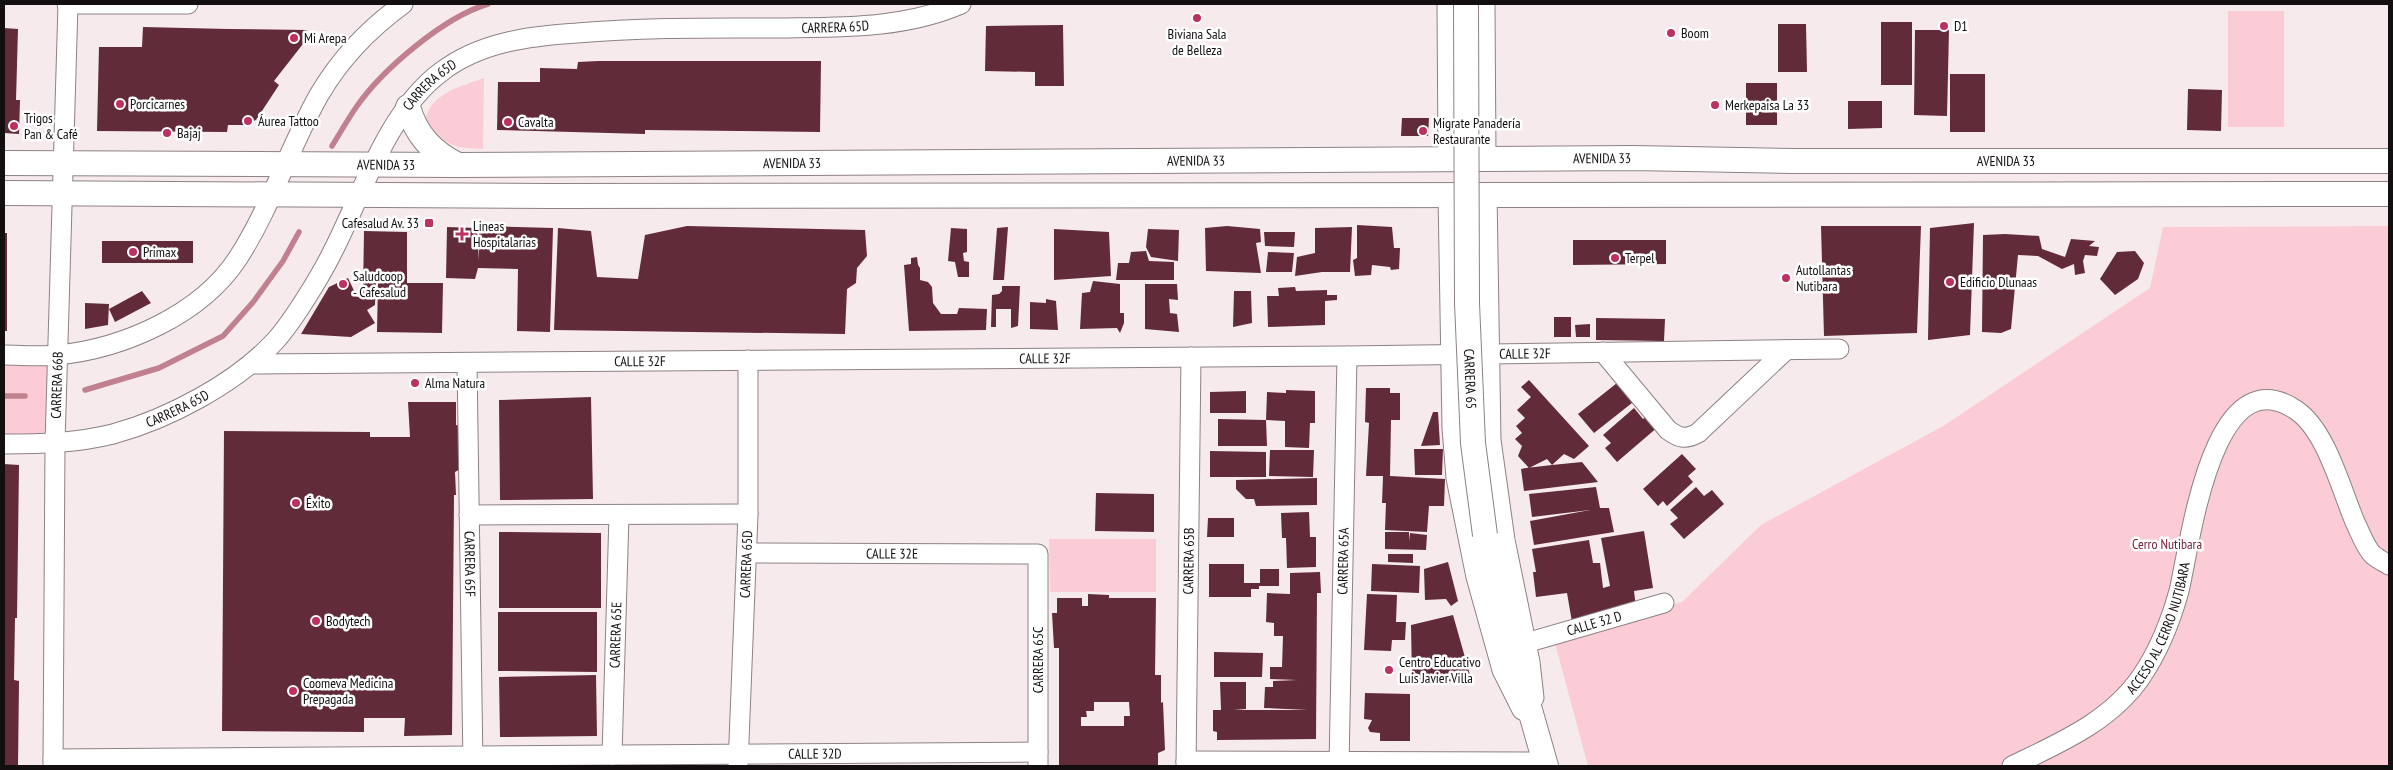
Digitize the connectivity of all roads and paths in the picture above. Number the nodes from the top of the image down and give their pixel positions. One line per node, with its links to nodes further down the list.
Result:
1 (67, 4): 2 (street); 14 (street, CARRERA 66B)
2 (188, 4)
3 (403, 4): 15 (street)
4 (960, 4): 8 (street, CARRERA 65D)
5 (1447, 4): 11 (street)
6 (1466, 4): 48 (main road, CARRERA 65, bridge)
7 (1485, 4): 10 (street)
8 (929, 10): 9 (street, CARRERA 65D)
9 (408, 107): 16 (street, CARRERA 65D); 17 (main road)
10 (1486, 159): 11 (main road, AVENIDA 33); 12 (main road, AVENIDA 33)
11 (1448, 160): 17 (main road, AVENIDA 33)
12 (2389, 161)
13 (4, 163): 14 (main road, AVENIDA 33)
14 (63, 163): 15 (main road, AVENIDA 33); 20 (street, CARRERA 66B)
15 (285, 165): 16 (main road, AVENIDA 33); 23 (street)
16 (374, 165): 17 (main road, AVENIDA 33); 24 (street, CARRERA 65D)
17 (458, 165)
18 (4, 193): 20 (main road)
19 (1487, 193): 21 (main road); 22 (main road); 29 (street, CARRERA 65)
20 (62, 194): 23 (main road); 35 (street, CARRERA 66B)
21 (1448, 194): 24 (main road); 28 (street, CARRERA 65)
22 (2389, 194)
23 (272, 195): 24 (main road); 35 (street)
24 (359, 195): 36 (street, CARRERA 65D)
25 (1839, 349): 26 (street, CALLE 32F)
26 (1786, 350): 27 (street, CALLE 32F); 27 (street)
27 (1603, 352): 29 (street, CALLE 32F)
28 (1450, 354): 29 (street, CALLE 32F); 31 (street, CALLE 32F); 48 (street, CARRERA 65)
29 (1489, 354): 46 (street, CARRERA 65)
30 (4, 355): 35 (street)
31 (1347, 356): 32 (street, CALLE 32F); 54 (street, CARRERA 65A)
32 (1191, 357): 33 (street, CALLE 32F); 53 (street, CARRERA 65B)
33 (748, 360): 34 (street, CALLE 32F); 39 (street, CARRERA 65D)
34 (466, 362): 36 (street, CALLE 32F); 40 (street, CARRERA 65F)
35 (57, 363): 37 (street, CARRERA 66B)
36 (251, 364): 37 (street, CARRERA 65D)
37 (55, 435): 38 (street); 52 (street, CARRERA 66B)
38 (4, 444)
39 (748, 514): 41 (street); 42 (street, CARRERA 65D)
40 (469, 515): 41 (street); 51 (street, CARRERA 65F)
41 (619, 515): 47 (street, CARRERA 65E)
42 (747, 553): 43 (street, CALLE 32E); 50 (street, CARRERA 65D)
43 (1038, 554): 49 (street, CARRERA 65C)
44 (2389, 565): 55 (street, ACCESO AL CERRO NUTIBARA)
45 (1664, 603): 46 (street, CALLE 32 D)
46 (1526, 643): 48 (street, CARRERA 65)
47 (612, 755): 50 (street, CALLE 32D); 51 (street, CALLE 32D)
48 (1543, 758): 54 (street)
49 (1038, 759): 50 (street, CALLE 32D)
50 (739, 760)
51 (473, 761): 52 (street, CALLE 32D)
52 (53, 762)
53 (1186, 764): 54 (street)
54 (1339, 764)
55 (2012, 766)

